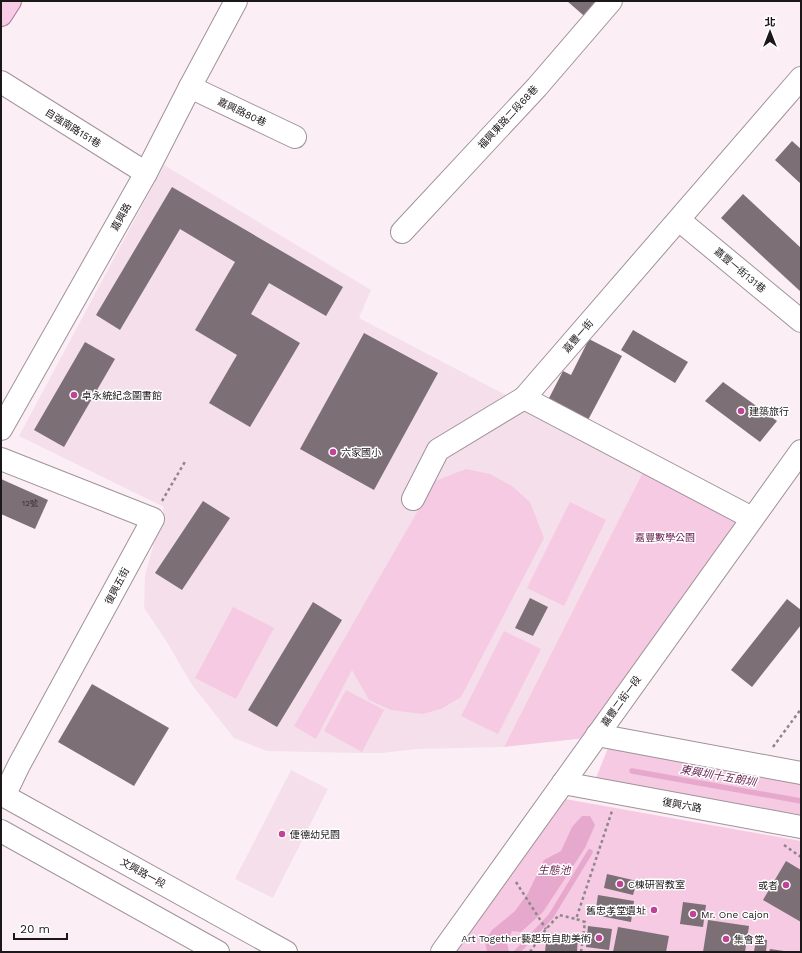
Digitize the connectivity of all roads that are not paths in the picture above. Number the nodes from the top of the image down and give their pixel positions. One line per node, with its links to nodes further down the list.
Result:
1 (10, 1): 4 (main road)
2 (236, 1): 7 (street, 嘉興路)
3 (611, 1): 11 (street, 福興東路二段68巷)
4 (1, 14)
5 (801, 78): 10 (street, 嘉豐一街)
6 (1, 82): 9 (street, 自強南路151巷)
7 (190, 87): 8 (street, 嘉興路80巷); 9 (street, 嘉興路)
8 (295, 137)
9 (146, 173): 14 (street, 嘉興路)
10 (679, 220): 12 (street, 嘉豐一街131巷); 13 (street, 嘉豐一街)
11 (402, 232)
12 (801, 321)
13 (524, 398): 17 (street, 嘉豐一街); 18 (street)
14 (1, 429)
15 (801, 451): 18 (street, 嘉豐二街一段)
16 (1, 459): 22 (street, 復興五街)
17 (413, 499)
18 (752, 518): 19 (street, 嘉豐二街一段)
19 (597, 735): 20 (street); 21 (street, 嘉豐二街一段)
20 (801, 773)
21 (563, 783): 23 (street, 復興六路); 27 (street, 嘉豐二街一段)
22 (3, 795): 26 (street, 文興路一段)
23 (801, 827)
24 (1, 831): 25 (street)
25 (218, 952)
26 (286, 952)
27 (442, 952)

